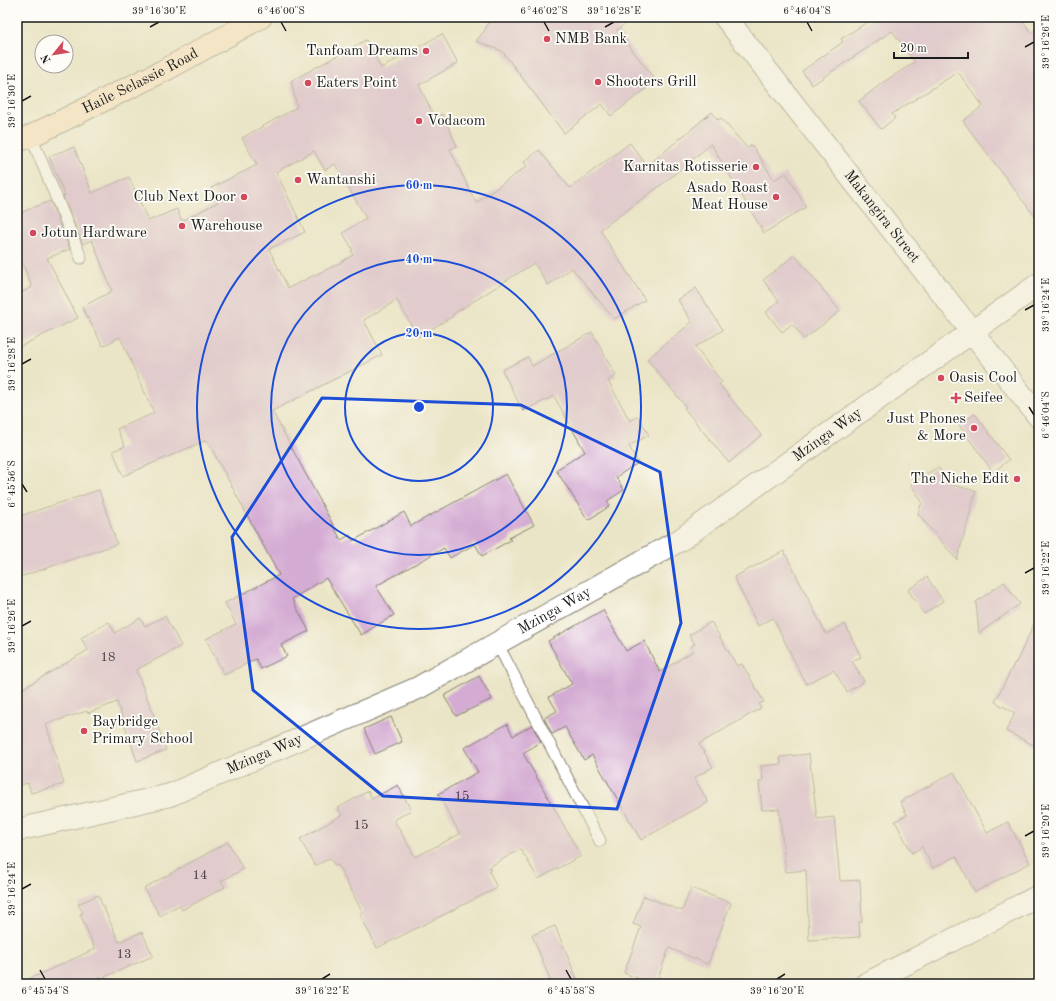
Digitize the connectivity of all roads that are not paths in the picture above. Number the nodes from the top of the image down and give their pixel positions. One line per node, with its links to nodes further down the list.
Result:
1 (261, 17): 3 (street, Haile Selassie Road)
2 (725, 17): 6 (street, Makangira Street)
3 (24, 138): 4 (lane)
4 (80, 258)
5 (1039, 284): 6 (street, Mzinga Way)
6 (972, 332): 7 (street, Makangira Street); 8 (street, Mzinga Way)
7 (1039, 417)
8 (497, 643): 9 (street, Mzinga Way); 10 (lane)
9 (17, 830)
10 (600, 841)
11 (1039, 896): 12 (street)
12 (866, 984)

